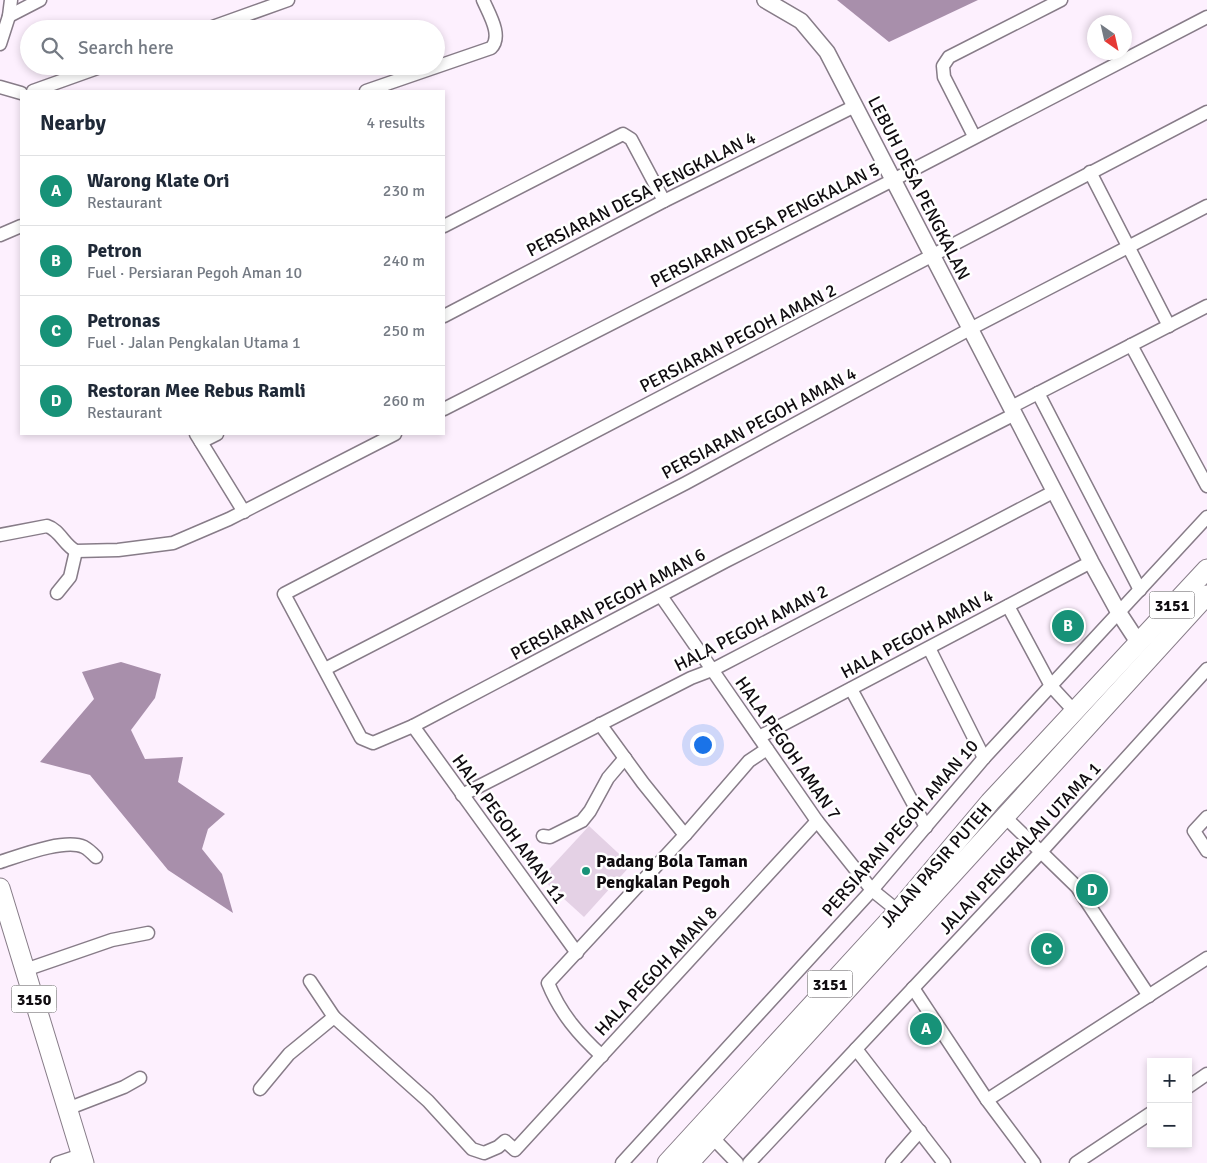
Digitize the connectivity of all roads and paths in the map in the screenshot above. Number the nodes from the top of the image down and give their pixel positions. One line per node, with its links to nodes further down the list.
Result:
1 (11, 0): 7 (street)
2 (40, 0): 7 (street)
3 (288, 0): 9 (street)
4 (483, 0): 11 (street)
5 (765, 0): 18 (street, LEBUH DESA PENGKALAN)
6 (1060, 0): 20 (street)
7 (9, 16): 10 (street)
8 (1207, 17): 20 (street, PERSIARAN DESA PENGKALAN 5)
9 (232, 20)
10 (0, 44)
11 (445, 64)
12 (77, 75): 15 (street)
13 (412, 75): 16 (street)
14 (0, 87): 17 (street)
15 (36, 90)
16 (369, 90)
17 (20, 93)
18 (855, 106): 22 (street, LEBUH DESA PENGKALAN); 23 (street, PERSIARAN DESA PENGKALAN 4)
19 (1207, 112): 21 (street, PERSIARAN PEGOH AMAN 2)
20 (974, 136): 22 (street, PERSIARAN DESA PENGKALAN 5)
21 (1090, 172): 28 (street); 29 (street, PERSIARAN PEGOH AMAN 2)
22 (893, 180): 29 (street, LEBUH DESA PENGKALAN); 36 (street, PERSIARAN DESA PENGKALAN 5)
23 (664, 200): 25 (street); 31 (street, PERSIARAN DESA PENGKALAN 4)
24 (1207, 206): 28 (street, PERSIARAN PEGOH AMAN 4)
25 (445, 225)
26 (20, 226): 27 (street)
27 (0, 235)
28 (1128, 246): 32 (street); 33 (street, PERSIARAN PEGOH AMAN 4)
29 (933, 257): 33 (street, LEBUH DESA PENGKALAN); 52 (street, PERSIARAN PEGOH AMAN 2)
30 (1207, 306): 32 (street, PERSIARAN PEGOH AMAN 6)
31 (445, 315)
32 (1169, 326): 34 (street, PERSIARAN PEGOH AMAN 6)
33 (970, 329): 37 (street, LEBUH DESA PENGKALAN); 59 (street, PERSIARAN PEGOH AMAN 4)
34 (1131, 345): 35 (street, PERSIARAN PEGOH AMAN 6); 41 (street)
35 (1038, 393): 37 (street, PERSIARAN PEGOH AMAN 6); 49 (street)
36 (445, 408)
37 (1013, 410): 42 (street, LEBUH DESA PENGKALAN); 54 (street, PERSIARAN PEGOH AMAN 6)
38 (212, 435): 40 (street)
39 (393, 435): 43 (street)
40 (198, 438): 43 (street)
41 (1207, 486)
42 (1054, 491): 47 (street, LEBUH DESA PENGKALAN); 61 (street, HALA PEGOH AMAN 2)
43 (244, 512): 46 (street)
44 (1207, 517): 49 (street, PERSIARAN PEGOH AMAN 10)
45 (0, 535): 46 (street)
46 (76, 550): 51 (street)
47 (1091, 562): 55 (street, HALA PEGOH AMAN 4); 56 (street, LEBUH DESA PENGKALAN)
48 (1207, 569): 57 (main road, JALAN PASIR PUTEH / 3151)
49 (1140, 590): 56 (street, PERSIARAN PEGOH AMAN 10)
50 (1207, 591): 57 (main road)
51 (57, 593)
52 (284, 594): 59 (street, PERSIARAN PEGOH AMAN 6)
53 (1207, 595): 65 (main road, JALAN PASIR PUTEH / 3151)
54 (661, 596): 61 (street, HALA PEGOH AMAN 7); 67 (street, PERSIARAN PEGOH AMAN 6)
55 (1008, 606): 58 (street, HALA PEGOH AMAN 4); 62 (street)
56 (1119, 613): 57 (street, LEBUH DESA PENGKALAN); 62 (street, PERSIARAN PEGOH AMAN 10)
57 (1138, 642): 64 (main road, JALAN PASIR PUTEH / 3151); 65 (main road)
58 (929, 648): 63 (street, HALA PEGOH AMAN 4); 71 (street)
59 (325, 668): 67 (street, PERSIARAN PEGOH AMAN 6)
60 (1207, 669): 81 (street, JALAN PENGKALAN UTAMA 1)
61 (712, 670): 66 (street, HALA PEGOH AMAN 2); 68 (street, HALA PEGOH AMAN 7)
62 (1051, 686): 64 (street); 71 (street, PERSIARAN PEGOH AMAN 10)
63 (851, 689): 68 (street, HALA PEGOH AMAN 4); 76 (street)
64 (1075, 712): 80 (main road, JALAN PASIR PUTEH / 3151)
65 (1094, 718): 73 (main road, JALAN PASIR PUTEH / 3151)
66 (600, 724): 70 (street); 72 (street, HALA PEGOH AMAN 2)
67 (412, 726): 72 (street, HALA PEGOH AMAN 11)
68 (759, 737): 69 (street, HALA PEGOH AMAN 7)
69 (767, 749): 75 (street, HALA PEGOH AMAN 7); 77 (street, HALA PEGOH AMAN 8)
70 (625, 758): 77 (street); 78 (street)
71 (984, 758): 76 (street, PERSIARAN PEGOH AMAN 10)
72 (462, 795): 88 (street, HALA PEGOH AMAN 11)
73 (1004, 816): 80 (main road); 81 (street); 105 (main road, JALAN PASIR PUTEH / 3151)
74 (1207, 817): 79 (street)
75 (818, 821): 85 (street, HALA PEGOH AMAN 7); 96 (street, HALA PEGOH AMAN 8)
76 (926, 827): 85 (street, PERSIARAN PEGOH AMAN 10)
77 (685, 835): 88 (street, HALA PEGOH AMAN 8)
78 (543, 836)
79 (1207, 851)
80 (946, 852): 86 (main road, JALAN PASIR PUTEH / 3151)
81 (1040, 853): 92 (street, JALAN PENGKALAN UTAMA 1); 93 (street)
82 (96, 857): 83 (street)
83 (0, 862)
84 (0, 888): 90 (main road, 3150)
85 (872, 890): 86 (street, HALA PEGOH AMAN 7); 108 (street, PERSIARAN PEGOH AMAN 10)
86 (898, 910): 109 (main road, JALAN PASIR PUTEH / 3151)
87 (148, 933): 90 (street)
88 (577, 953): 96 (street, HALA PEGOH AMAN 8)
89 (1207, 958): 93 (street)
90 (25, 970): 102 (main road, 3150)
91 (310, 982): 94 (street)
92 (913, 988): 95 (street, JALAN PENGKALAN UTAMA 1); 101 (street)
93 (1149, 996): 101 (street)
94 (334, 1017): 96 (street, HALA PEGOH AMAN 8); 100 (street)
95 (856, 1049): 104 (street); 112 (street, JALAN PENGKALAN UTAMA 1)
96 (602, 1056)
97 (1207, 1074): 99 (street)
98 (140, 1078): 102 (street)
99 (1192, 1084)
100 (260, 1089)
101 (987, 1100): 115 (street)
102 (67, 1109): 106 (main road, 3150)
103 (1147, 1116): 116 (street)
104 (920, 1131): 113 (street); 114 (street)
105 (712, 1137): 110 (main road, JALAN PASIR PUTEH / 3151); 111 (street)
106 (82, 1159): 107 (street)
107 (57, 1163)
108 (622, 1163)
109 (667, 1163)
110 (689, 1163)
111 (737, 1163)
112 (749, 1163)
113 (892, 1163)
114 (944, 1163)
115 (1034, 1163)
116 (1076, 1163)

